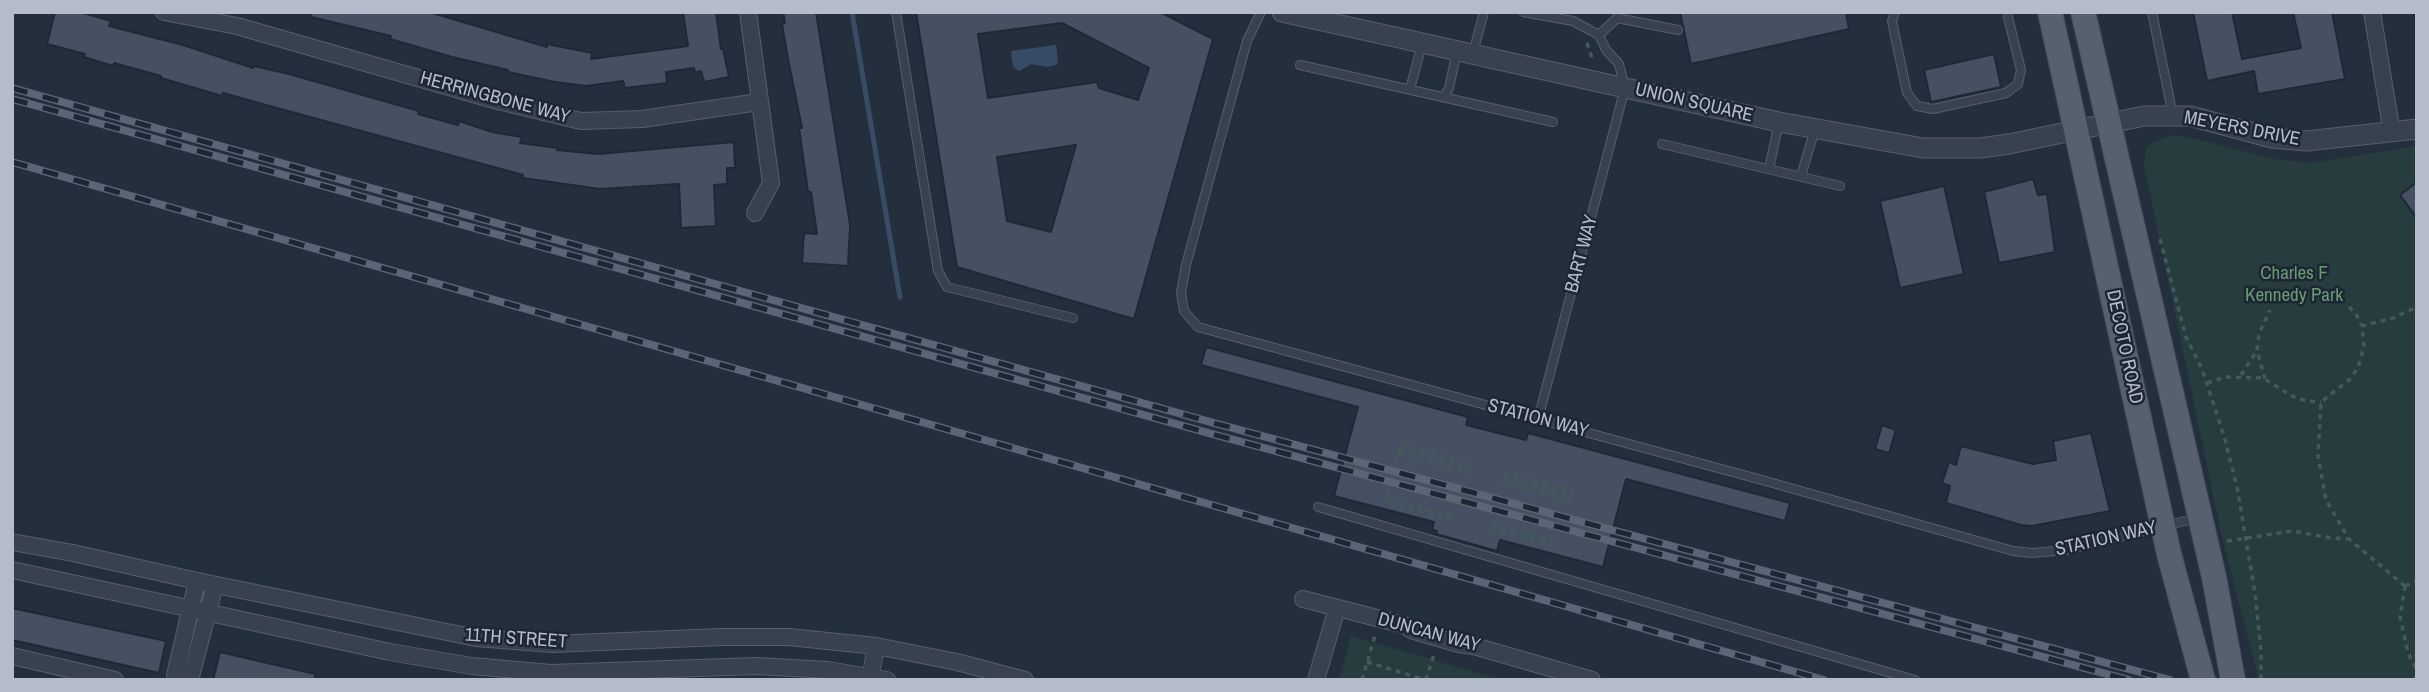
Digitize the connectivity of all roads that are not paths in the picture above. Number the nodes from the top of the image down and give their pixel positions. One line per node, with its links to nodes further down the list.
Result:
1 (164, 12): 14 (street, HERRINGBONE WAY)
2 (748, 12): 23 (street)
3 (896, 12): 37 (lane)
4 (1261, 12): 38 (lane, STATION WAY)
5 (1282, 12): 17 (street, UNION SQUARE)
6 (1484, 12): 18 (lane)
7 (1523, 12): 16 (lane)
8 (1895, 12): 13 (lane)
9 (2050, 12): 30 (main road, DECOTO ROAD)
10 (2084, 12): 27 (main road, DECOTO ROAD)
11 (2152, 12): 24 (lane)
12 (2372, 12): 31 (street)
13 (2008, 17)
14 (236, 19): 23 (street, HERRINGBONE WAY)
15 (1678, 30): 16 (lane)
16 (1599, 35): 20 (lane)
17 (1422, 44): 18 (street, UNION SQUARE); 21 (lane)
18 (1465, 53): 20 (street, UNION SQUARE); 22 (lane)
19 (1300, 65): 21 (lane)
20 (1625, 88): 26 (street, UNION SQUARE); 38 (lane, BART WAY)
21 (1410, 89): 22 (lane)
22 (1444, 97): 25 (lane)
23 (759, 102): 36 (street)
24 (2173, 116): 27 (street, MEYERS DRIVE); 31 (street, MEYERS DRIVE)
25 (1553, 122)
26 (1779, 122): 29 (street, UNION SQUARE); 33 (lane)
27 (2108, 123): 30 (street, UNION SQUARE); 40 (main road, DECOTO ROAD)
28 (2417, 129): 31 (street, MEYERS DRIVE)
29 (1815, 130): 30 (street, UNION SQUARE); 34 (lane)
30 (2076, 130): 41 (main road, DECOTO ROAD)
31 (2392, 133)
32 (1662, 144): 33 (lane)
33 (1769, 169): 34 (lane)
34 (1801, 176): 35 (lane)
35 (1840, 186)
36 (755, 213)
37 (1073, 318)
38 (1538, 419): 41 (lane, STATION WAY)
39 (1318, 507): 62 (lane)
40 (2200, 518): 41 (lane, STATION WAY); 64 (main road, DECOTO ROAD)
41 (2163, 526): 63 (main road, DECOTO ROAD)
42 (12, 542): 44 (street, 11TH STREET)
43 (12, 570): 48 (street, 11TH STREET)
44 (197, 581): 45 (street, 11TH STREET); 48 (street)
45 (215, 585): 49 (street); 50 (street, 11TH STREET)
46 (1303, 599): 47 (street, DUNCAN WAY)
47 (1337, 608): 60 (street); 61 (street, DUNCAN WAY)
48 (191, 609): 49 (street, 11TH STREET); 57 (street)
49 (207, 613): 54 (street, 11TH STREET); 58 (street)
50 (852, 642): 51 (street, 11TH STREET); 54 (street)
51 (876, 646): 55 (street); 59 (street, 11TH STREET)
52 (12, 656): 53 (street)
53 (73, 675): 56 (street)
54 (848, 677): 55 (street, 11TH STREET)
55 (876, 679)
56 (116, 680)
57 (176, 680)
58 (190, 680)
59 (1025, 680)
60 (1316, 680)
61 (1592, 680)
62 (1915, 680)
63 (2203, 680)
64 (2233, 680)

